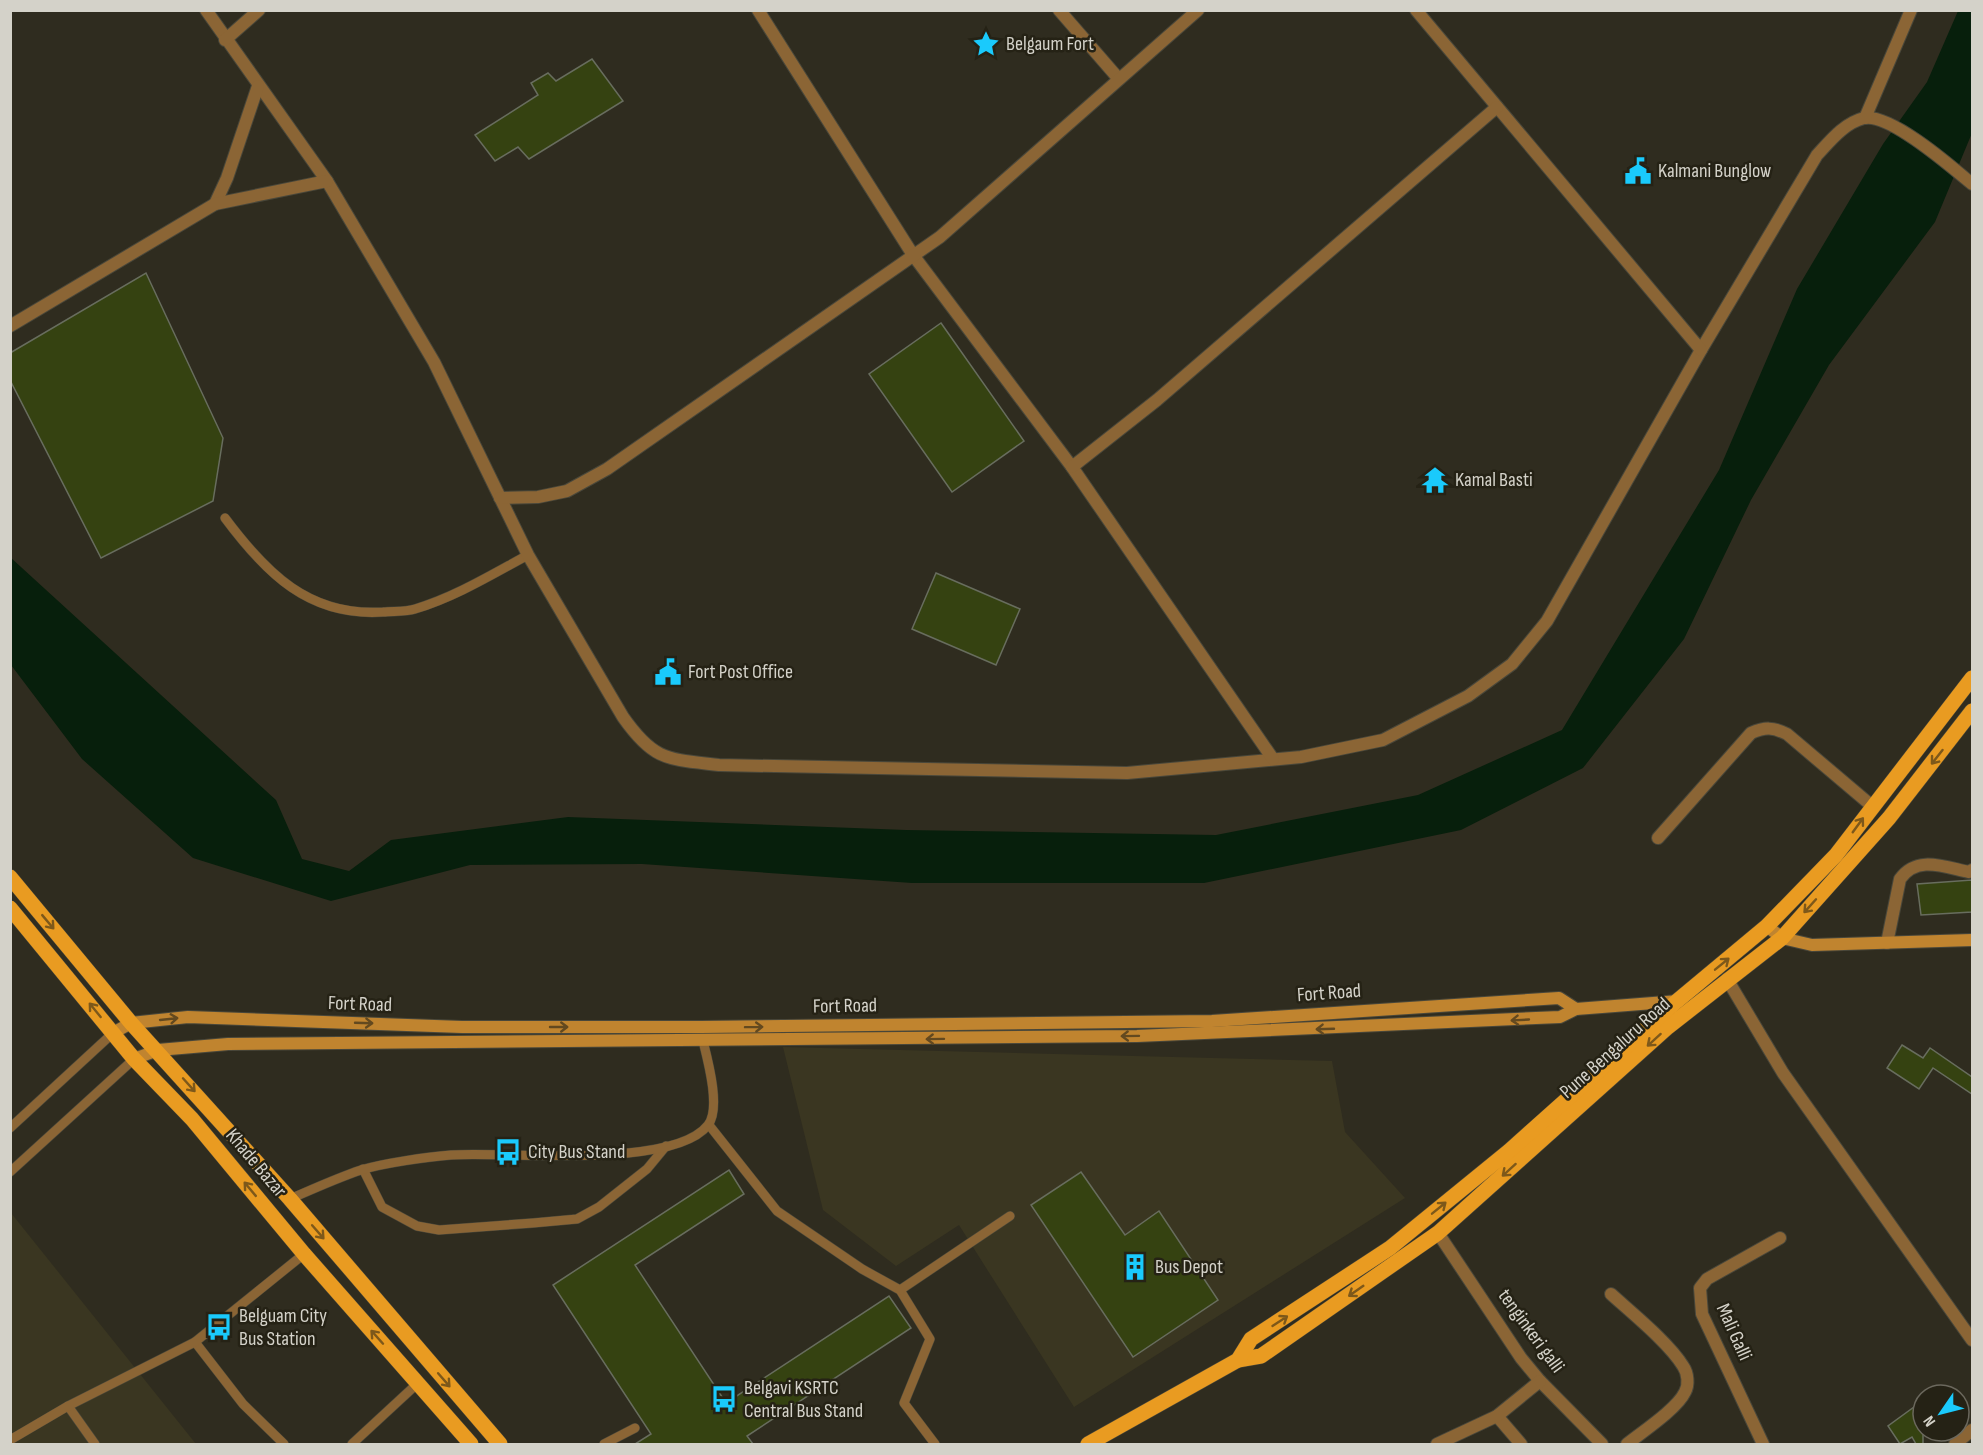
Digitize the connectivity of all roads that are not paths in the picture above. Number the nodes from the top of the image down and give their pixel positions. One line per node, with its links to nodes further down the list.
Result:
1 (207, 10): 8 (street)
2 (259, 10): 8 (street)
3 (758, 10): 16 (street)
4 (1059, 10): 9 (street)
5 (1198, 10): 9 (street)
6 (1416, 10): 11 (street)
7 (1911, 10): 12 (street)
8 (225, 40): 10 (street)
9 (1118, 78): 16 (street)
10 (258, 86): 13 (street); 15 (street)
11 (1497, 107): 18 (street); 19 (street)
12 (1865, 118): 14 (street); 18 (street)
13 (327, 181): 15 (street); 20 (street)
14 (1972, 184)
15 (215, 204): 17 (street)
16 (913, 255): 19 (street); 20 (street)
17 (10, 326)
18 (1701, 350): 25 (street)
19 (1072, 467): 25 (street)
20 (500, 498): 22 (street)
21 (225, 519): 22 (lane)
22 (528, 555): 25 (street)
23 (1972, 678): 26 (main road)
24 (1972, 711): 32 (main road, Pune Bengaluru Road, one-way to 32)
25 (1273, 759)
26 (1872, 806): 27 (street); 31 (main road, one-way to 26)
27 (1658, 838)
28 (1972, 870): 34 (street)
29 (10, 877): 39 (main road, one-way to 39)
30 (10, 908): 41 (main road, Khade Bazar, one-way to 30)
31 (1767, 926): 32 (main road); 36 (main road, one-way to 31)
32 (1782, 938): 34 (main road); 35 (main road, Pune Bengaluru Road)
33 (1972, 940): 34 (main road)
34 (1887, 943)
35 (1727, 979): 37 (main road, Pune Bengaluru Road); 57 (street)
36 (1677, 1001): 37 (main road, Fort Road); 38 (main road, Fort Road); 59 (main road, one-way to 36)
37 (1698, 1002): 52 (main road, Pune Bengaluru Road, one-way to 52)
38 (1576, 1009): 40 (main road, Fort Road, one-way to 38); 42 (main road, Fort Road, one-way to 42)
39 (132, 1023): 40 (main road, Fort Road, one-way to 40); 41 (main road, Fort Road); 43 (main road)
40 (701, 1028): 42 (main road)
41 (113, 1033): 44 (main road, Khade Bazar); 46 (lane)
42 (703, 1041): 43 (main road, Fort Road); 45 (lane)
43 (158, 1050): 44 (main road, Fort Road); 50 (main road, one-way to 50)
44 (134, 1059): 49 (lane); 54 (main road, Khade Bazar, one-way to 44)
45 (709, 1125): 47 (lane); 55 (lane)
46 (10, 1128)
47 (666, 1146): 48 (lane); 48 (lane)
48 (363, 1170): 50 (lane)
49 (10, 1172)
50 (290, 1199): 71 (main road, one-way to 71)
51 (1010, 1216): 55 (lane)
52 (1438, 1233): 59 (main road, Pune Bengaluru Road, one-way to 59); 60 (street, tenginkeri galli)
53 (1780, 1238): 79 (street, Mali Galli)
54 (304, 1254): 58 (lane); 61 (main road, Khade Bazar, one-way to 54)
55 (900, 1290): 73 (lane)
56 (1611, 1294): 78 (street)
57 (1972, 1340)
58 (195, 1342): 62 (lane); 68 (lane)
59 (1238, 1360): 74 (main road)
60 (1540, 1381): 63 (street); 77 (street, tenginkeri galli)
61 (418, 1383): 69 (lane); 70 (main road, Khade Bazar)
62 (68, 1406): 66 (lane); 67 (lane)
63 (1497, 1416): 75 (street); 76 (street)
64 (635, 1428): 72 (lane)
65 (1972, 1430): 80 (street)
66 (10, 1440)
67 (96, 1444)
68 (284, 1444)
69 (352, 1444)
70 (471, 1444)
71 (500, 1444)
72 (604, 1444)
73 (935, 1444)
74 (1088, 1444)
75 (1437, 1444)
76 (1521, 1444)
77 (1602, 1444)
78 (1627, 1444)
79 (1763, 1444)
80 (1955, 1444)

